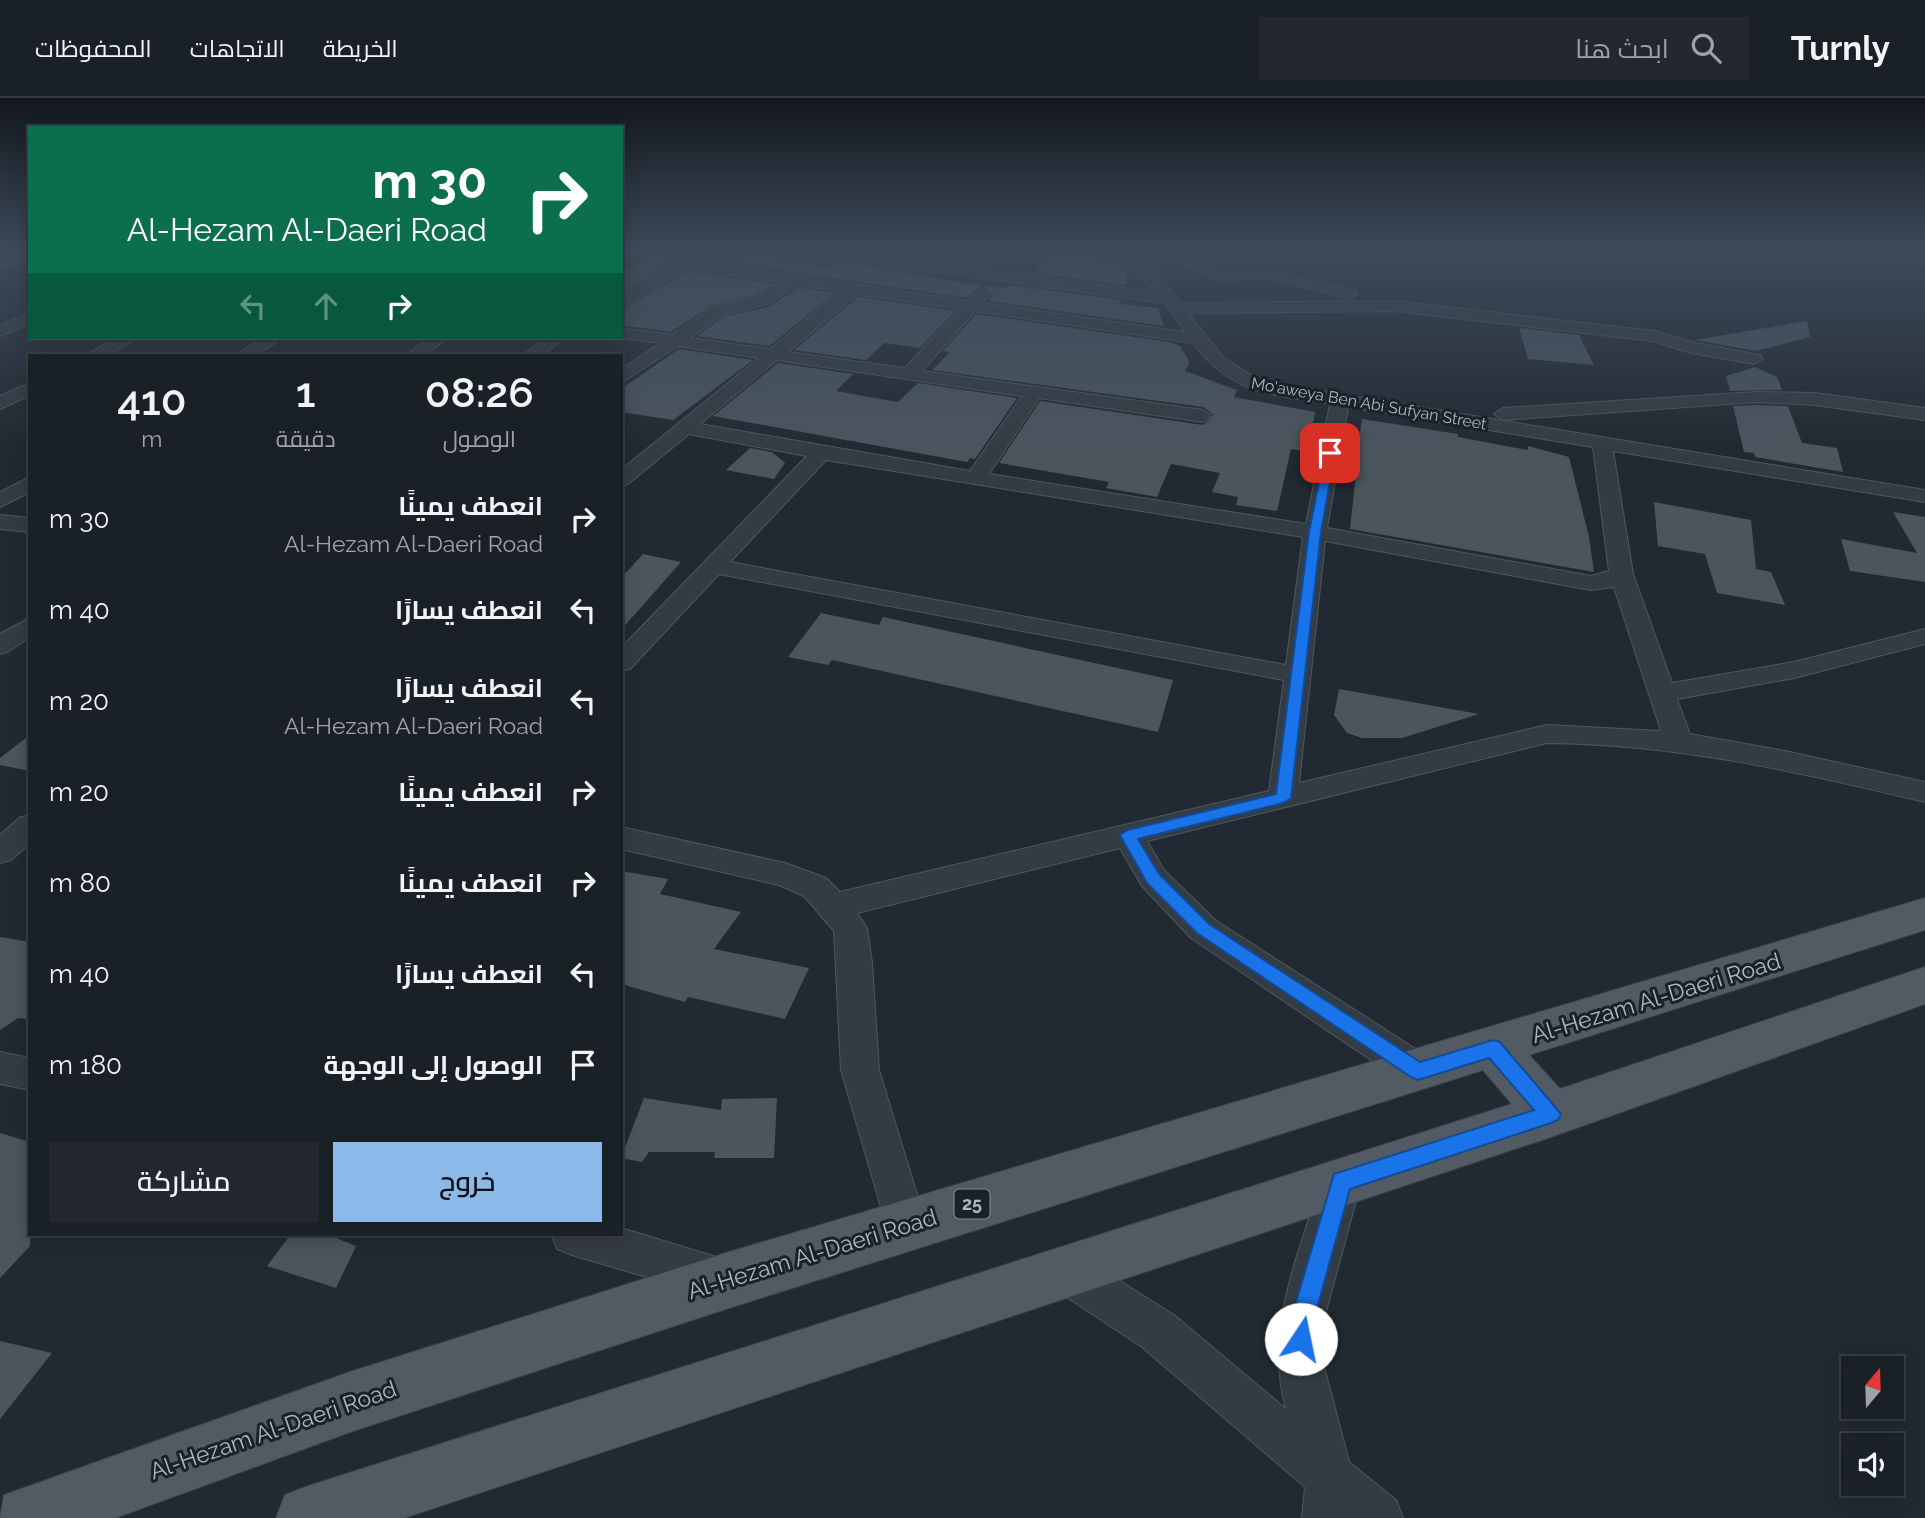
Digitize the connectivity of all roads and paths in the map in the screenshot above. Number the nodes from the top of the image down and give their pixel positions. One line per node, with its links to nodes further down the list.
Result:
1 (708, 317): 15 (street)
2 (819, 317): 20 (street)
3 (961, 317): 22 (street)
4 (1054, 317): 10 (street)
5 (1184, 317): 10 (street, Mo'aweya Ben Abi Sufyan Street)
6 (1500, 317): 21 (street)
7 (28, 319): 8 (street)
8 (0, 331)
9 (623, 333): 15 (street)
10 (1198, 339): 26 (street, Mo'aweya Ben Abi Sufyan Street)
11 (126, 340): 16 (street)
12 (271, 340): 17 (street)
13 (437, 340): 18 (street)
14 (554, 340): 19 (street)
15 (672, 340): 20 (street); 23 (street)
16 (97, 354)
17 (246, 354)
18 (416, 354)
19 (533, 354)
20 (774, 354): 22 (street); 31 (street)
21 (1754, 359)
22 (910, 373): 25 (street)
23 (623, 376)
24 (28, 389): 27 (street)
25 (1034, 391): 29 (street); 34 (street)
26 (1340, 401): 30 (street, Mo'aweya Ben Abi Sufyan Street); 41 (street)
27 (0, 403)
28 (1925, 414): 30 (street)
29 (1203, 416)
30 (1453, 418): 32 (street, Mo'aweya Ben Abi Sufyan Street)
31 (684, 427): 33 (street); 35 (street)
32 (1602, 442): 37 (street, Mo'aweya Ben Abi Sufyan Street); 43 (street)
33 (821, 453): 34 (street); 42 (street)
34 (976, 477): 41 (street)
35 (623, 478)
36 (28, 484): 38 (street)
37 (1925, 496)
38 (0, 501)
39 (0, 522): 40 (street)
40 (28, 525)
41 (1315, 532): 43 (street); 48 (street)
42 (714, 566): 47 (street); 48 (street)
43 (1621, 574): 49 (street)
44 (28, 626): 46 (street)
45 (1925, 636): 49 (street)
46 (0, 646)
47 (623, 661)
48 (1298, 675): 52 (street)
49 (1661, 693): 50 (street)
50 (1679, 742): 51 (street); 52 (street)
51 (1925, 792)
52 (1283, 798): 54 (street)
53 (28, 828): 56 (street)
54 (1128, 835): 57 (street); 62 (street)
55 (623, 838): 57 (street)
56 (0, 852)
57 (834, 906): 66 (street)
58 (1925, 914): 60 (main road, Al-Hezam Al-Daeri Road / 25)
59 (1925, 985): 64 (main road)
60 (1493, 1048): 62 (main road, Al-Hezam Al-Daeri Road / 25); 64 (main road)
61 (0, 1068): 63 (street)
62 (1418, 1071): 66 (main road, Al-Hezam Al-Daeri Road / 25)
63 (28, 1074)
64 (1551, 1114): 65 (main road)
65 (1341, 1182): 68 (main road); 70 (street)
66 (905, 1224): 69 (main road, Al-Hezam Al-Daeri Road / 25)
67 (579, 1236): 69 (street)
68 (1065, 1271): 70 (street); 72 (main road)
69 (729, 1280): 71 (main road, Al-Hezam Al-Daeri Road / 25)
70 (1328, 1498): 73 (street)
71 (27, 1518)
72 (308, 1518)
73 (1378, 1518)

